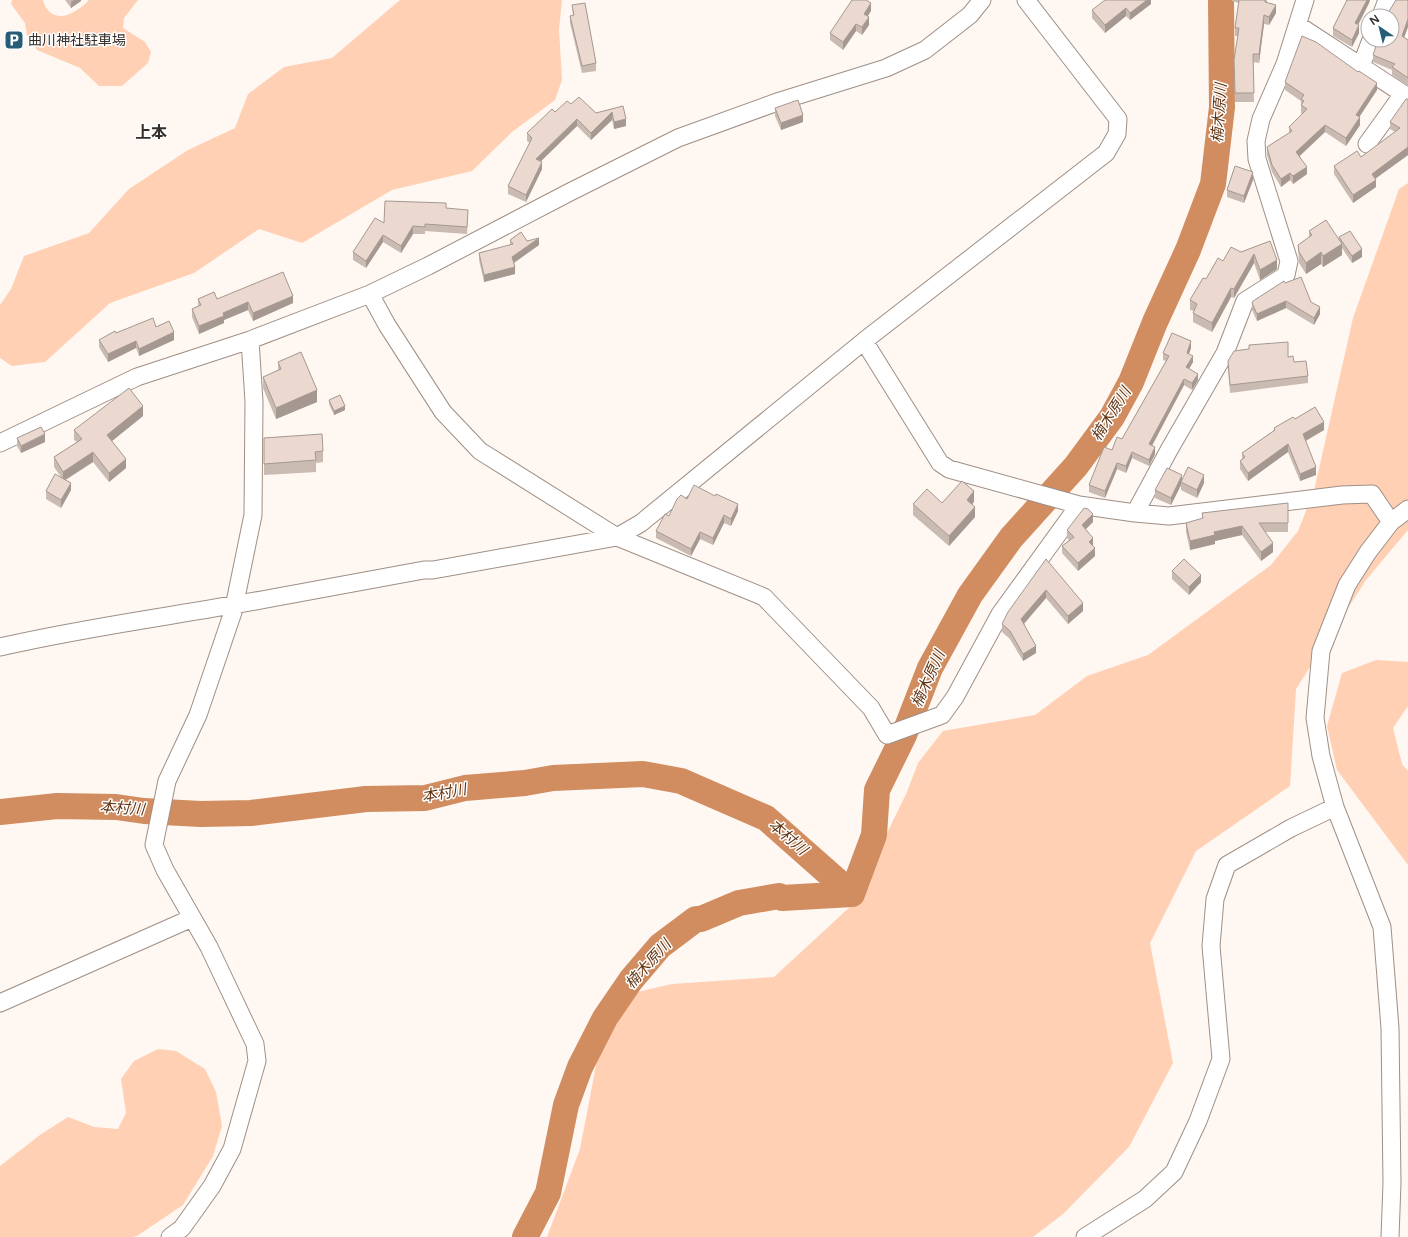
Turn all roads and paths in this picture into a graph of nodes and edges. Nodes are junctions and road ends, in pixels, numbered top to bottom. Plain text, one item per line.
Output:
1 (982, 0) edge
2 (1026, 0) edge
3 (1305, 0) edge
4 (1298, 25) junction
5 (1368, 48) edge
6 (1361, 66) junction
7 (1405, 95) edge
8 (1367, 144) dead end
9 (370, 294) junction
10 (250, 340) junction
11 (864, 341) junction
12 (0, 443) edge
13 (1074, 503) junction
14 (1408, 509) edge
15 (1135, 513) junction
16 (1391, 522) junction
17 (617, 537) junction
18 (235, 603) junction
19 (0, 647) edge
20 (1335, 807) junction
21 (192, 918) junction
22 (0, 1003) edge
23 (170, 1237) edge
24 (1085, 1237) edge
25 (1390, 1237) edge

1 - 9 street
2 - 11 street
3 - 4 street
4 - 6 street
4 - 15 street
5 - 6 street
6 - 7 street
7 - 8 street
9 - 10 street
9 - 17 street
10 - 12 street
10 - 18 street
11 - 13 street
11 - 17 street
13 - 15 street
13 - 17 street
14 - 16 street
15 - 16 street
16 - 20 street
17 - 18 street
18 - 19 street
18 - 21 street
20 - 24 street
20 - 25 street
21 - 22 street
21 - 23 street

